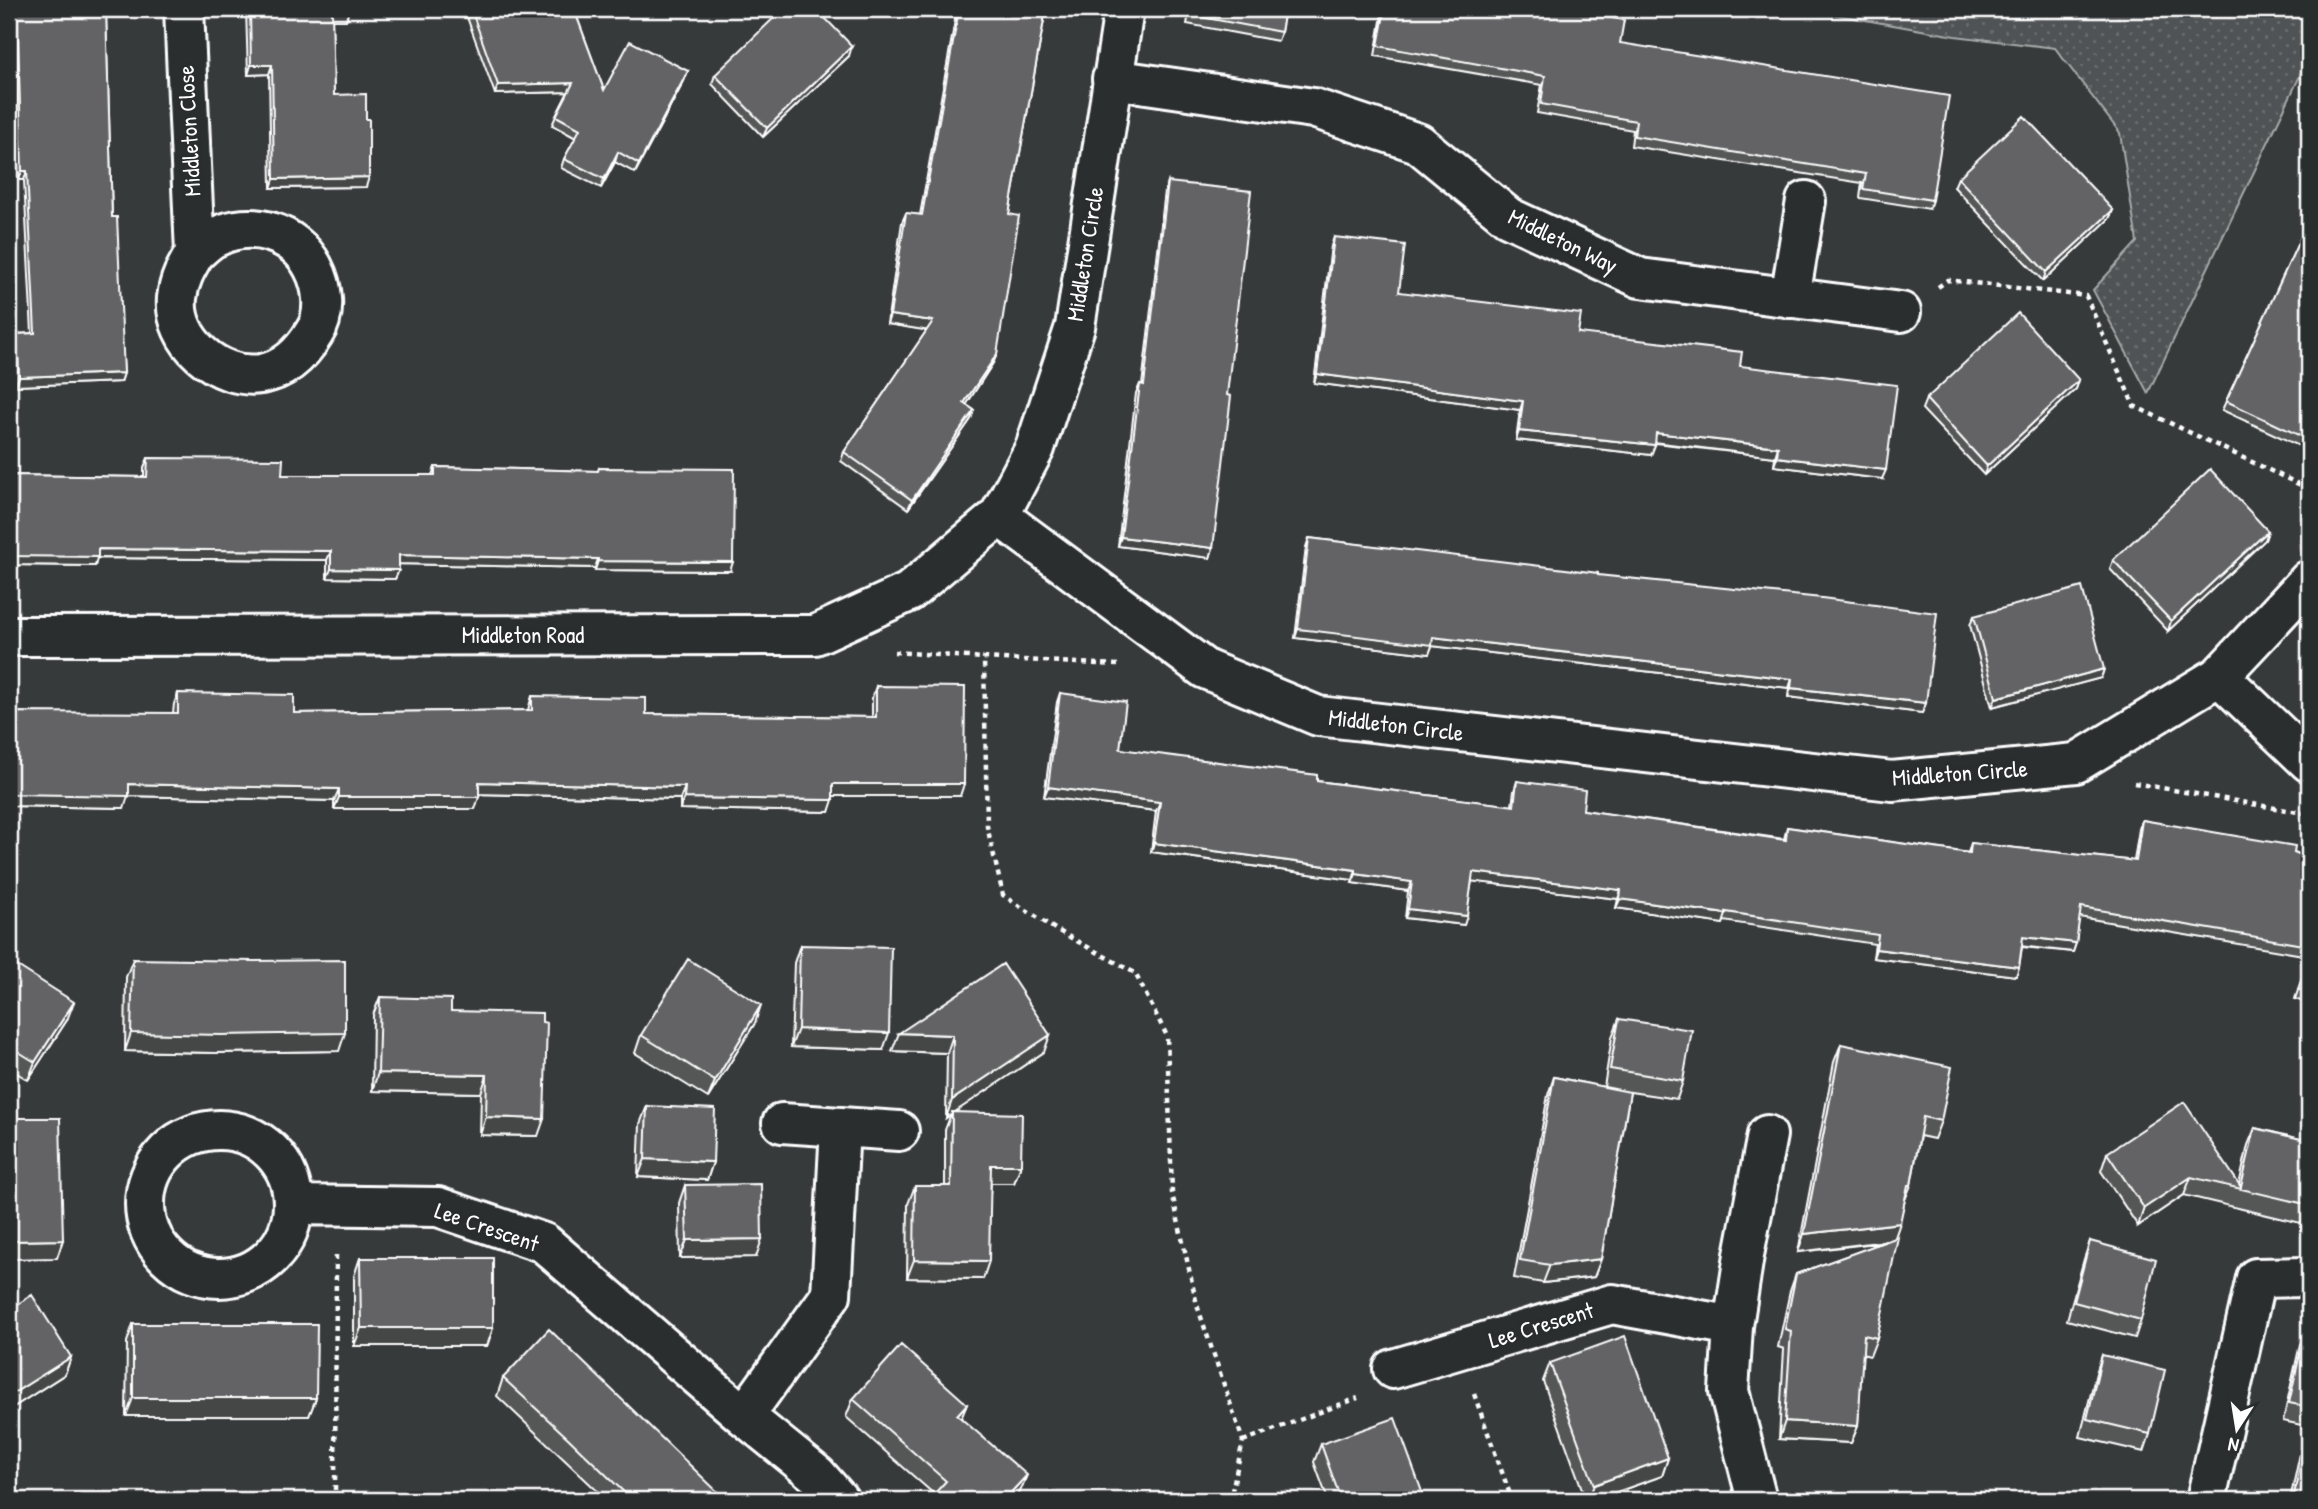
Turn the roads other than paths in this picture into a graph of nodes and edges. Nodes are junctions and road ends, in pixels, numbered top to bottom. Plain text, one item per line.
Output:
1 (184, 9) edge
2 (1124, 9) edge
3 (1112, 79) junction
4 (1806, 201) dead end
5 (195, 253) dead end
6 (1790, 298) junction
7 (1901, 312) road end
8 (999, 516) junction
9 (2309, 580) edge
10 (9, 636) edge
11 (2219, 676) junction
12 (2309, 762) edge
13 (782, 1123) dead end
14 (839, 1127) junction
15 (899, 1131) dead end
16 (1767, 1135) dead end
17 (294, 1205) dead end
18 (2309, 1277) edge
19 (1732, 1326) junction
20 (1393, 1369) road end
21 (744, 1416) junction
22 (838, 1500) edge
23 (1757, 1500) edge
24 (2206, 1500) edge

1 - 5 street, Middleton Close
2 - 3 street, Middleton Circle
3 - 6 street, Middleton Way
3 - 8 street, Middleton Circle
4 - 6 street
6 - 7 street, Middleton Way
8 - 10 street, Middleton Road
8 - 11 street, Middleton Circle
9 - 11 street, Middleton Circle
11 - 12 street
13 - 14 street
14 - 15 street
14 - 21 street
16 - 19 street
17 - 21 street, Lee Crescent
18 - 24 street
19 - 20 street, Lee Crescent
19 - 23 street
21 - 22 street, Lee Crescent

